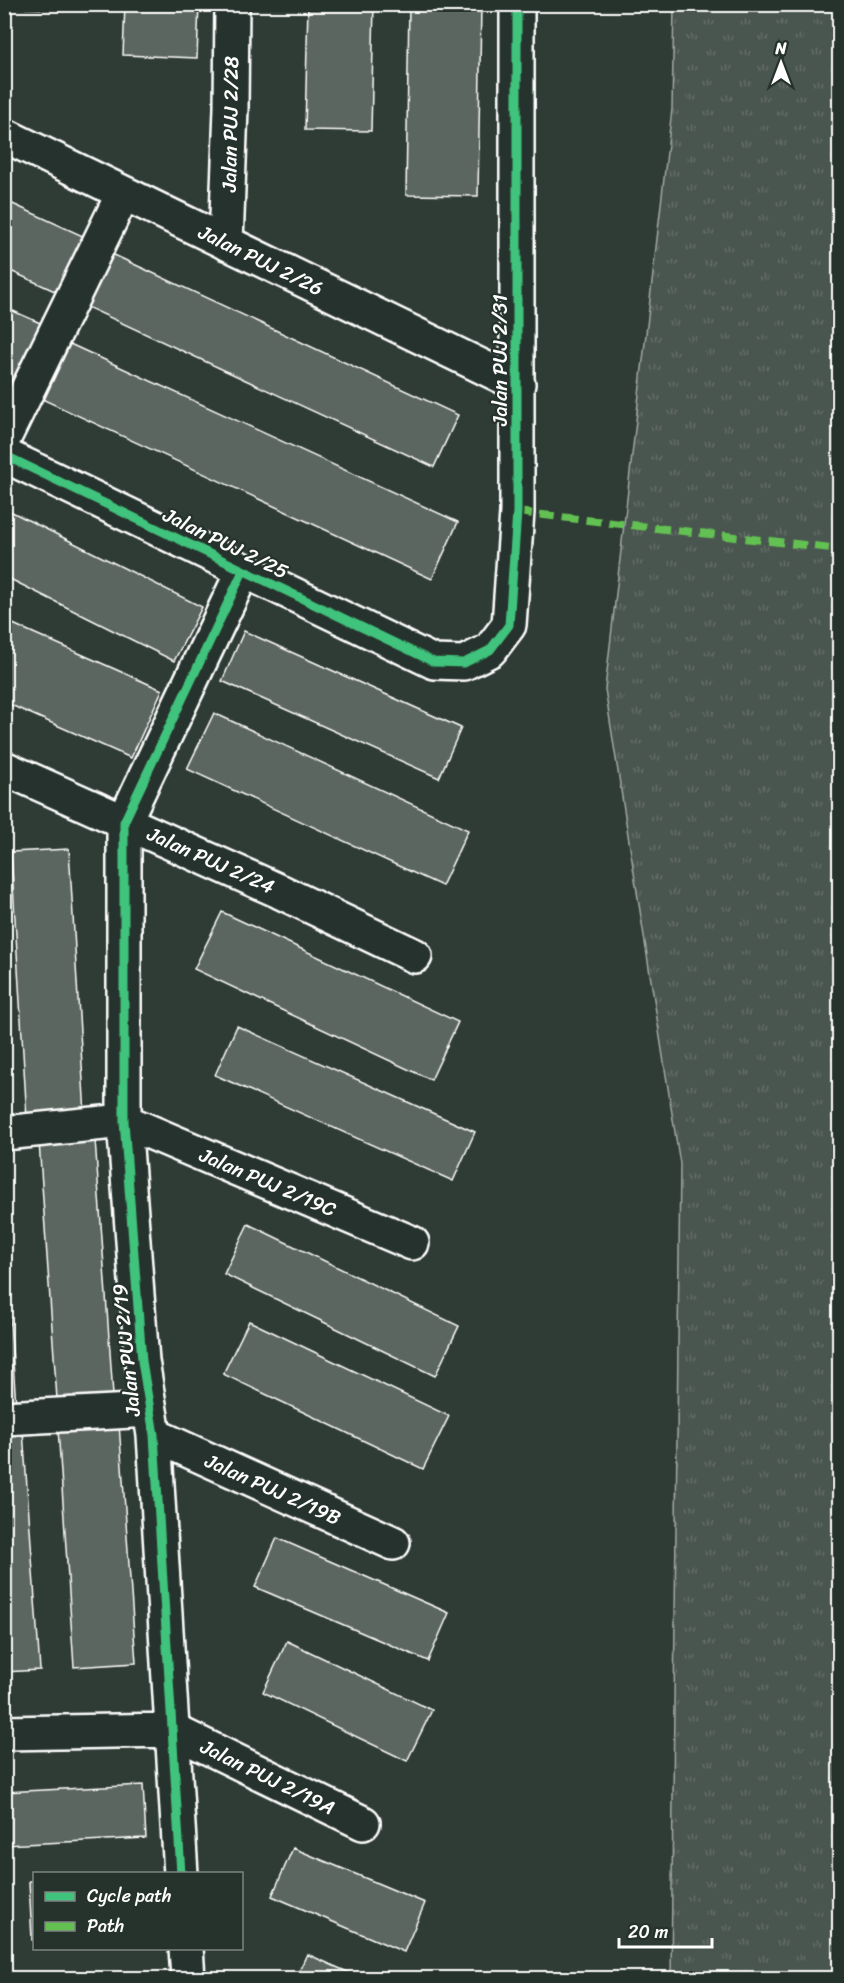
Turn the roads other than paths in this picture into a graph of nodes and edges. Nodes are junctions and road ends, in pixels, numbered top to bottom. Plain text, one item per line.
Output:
1 (232, 4) edge
2 (517, 4) edge
3 (4, 135) edge
4 (123, 194) junction
5 (226, 243) junction
6 (518, 384) junction
7 (4, 438) edge
8 (4, 455) edge
9 (243, 572) junction
10 (434, 662) joint
11 (4, 768) edge
12 (124, 822) junction
13 (416, 956) dead end
14 (124, 1120) junction
15 (4, 1133) edge
16 (412, 1243) dead end
17 (4, 1418) edge
18 (152, 1422) junction
19 (393, 1543) dead end
20 (172, 1730) junction
21 (4, 1733) edge
22 (363, 1823) dead end
23 (182, 1872) edge
24 (186, 1950) edge
25 (189, 1978) edge

1 - 5 street, Jalan PUJ 2/28
2 - 6 street, Jalan PUJ 2/31
3 - 4 street, Jalan PUJ 2/26
4 - 5 street, Jalan PUJ 2/26
4 - 7 street
5 - 6 street, Jalan PUJ 2/26
6 - 10 street, Jalan PUJ 2/31
8 - 9 street, Jalan PUJ 2/25
9 - 10 street, Jalan PUJ 2/25
9 - 12 street
11 - 12 street, Jalan PUJ 2/24
12 - 13 street, Jalan PUJ 2/24
12 - 14 street, Jalan PUJ 2/19
14 - 15 street
14 - 16 street, Jalan PUJ 2/19C
14 - 18 street, Jalan PUJ 2/19
17 - 18 street
18 - 19 street, Jalan PUJ 2/19B
18 - 20 street, Jalan PUJ 2/19
20 - 21 street
20 - 22 street, Jalan PUJ 2/19A
20 - 23 street, Jalan PUJ 2/19
24 - 25 street

